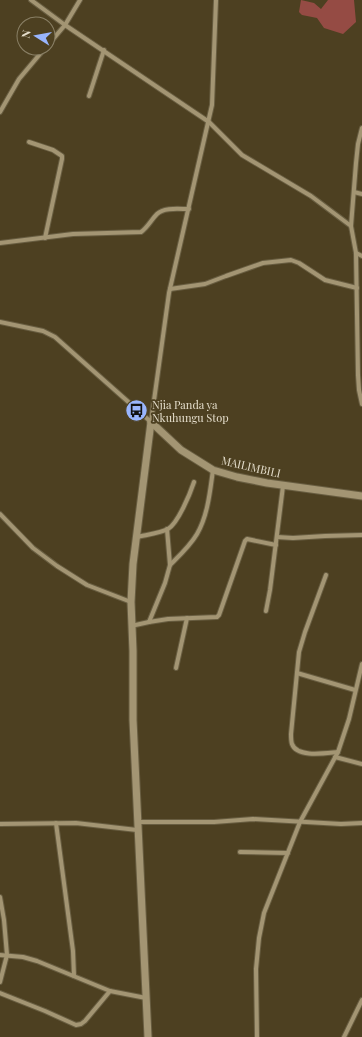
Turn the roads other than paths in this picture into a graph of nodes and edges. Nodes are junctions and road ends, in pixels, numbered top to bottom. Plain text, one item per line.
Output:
1 (31, 0) edge
2 (80, 0) edge
3 (216, 0) edge
4 (65, 25) junction
5 (56, 36) edge
6 (104, 50) junction
7 (39, 56) edge
8 (89, 96) dead end
9 (0, 112) edge
10 (209, 122) junction
11 (362, 128) edge
12 (29, 142) dead end
13 (360, 144) edge
14 (354, 192) junction
15 (362, 194) edge
16 (189, 209) junction
17 (351, 226) junction
18 (46, 238) junction
19 (0, 243) edge
20 (356, 253) junction
21 (362, 256) edge
22 (356, 288) junction
23 (170, 289) junction
24 (0, 322) edge
25 (362, 404) edge
26 (151, 422) junction
27 (213, 470) junction
28 (194, 482) dead end
29 (283, 486) junction
30 (362, 496) edge
31 (0, 514) edge
32 (167, 529) junction
33 (362, 535) edge
34 (137, 537) junction
35 (277, 537) junction
36 (276, 544) junction
37 (170, 565) junction
38 (326, 575) dead end
39 (131, 602) junction
40 (266, 611) dead end
41 (186, 618) junction
42 (149, 622) junction
43 (132, 626) junction
44 (362, 664) edge
45 (176, 668) dead end
46 (297, 673) junction
47 (355, 690) junction
48 (338, 752) junction
49 (335, 757) junction
50 (362, 764) edge
51 (137, 822) junction
52 (300, 822) junction
53 (56, 823) junction
54 (362, 823) edge
55 (0, 824) edge
56 (137, 830) junction
57 (240, 852) dead end
58 (288, 853) junction
59 (0, 897) edge
60 (0, 955) edge
61 (8, 955) junction
62 (74, 976) junction
63 (0, 982) edge
64 (110, 991) junction
65 (0, 993) edge
66 (146, 998) junction
67 (362, 1000) edge
68 (148, 1037) edge
69 (257, 1037) edge
70 (344, 1037) edge

1 - 4 street
2 - 4 street
3 - 10 street
4 - 5 street
4 - 6 street
6 - 8 street
6 - 10 street
7 - 9 street
10 - 16 street
10 - 17 street
11 - 13 street
12 - 18 street
13 - 14 street
14 - 15 street
14 - 17 street
16 - 18 street
16 - 23 street
17 - 20 street
18 - 19 street
20 - 21 street
20 - 22 street
22 - 23 street
22 - 25 street
23 - 26 street
24 - 26 street
26 - 27 street, MAILIMBILI
26 - 34 street
27 - 29 street, MAILIMBILI
27 - 37 street
28 - 32 street
29 - 30 street, MAILIMBILI
29 - 35 street
31 - 39 street
32 - 34 street
32 - 37 street
33 - 35 street
34 - 39 street
35 - 36 street
36 - 40 street
36 - 41 street
37 - 42 street
38 - 46 street
39 - 43 street
41 - 42 street
41 - 45 street
42 - 43 street
43 - 51 street
44 - 47 street
46 - 47 street
46 - 48 street
47 - 48 street
48 - 49 street
49 - 50 street
49 - 52 street
51 - 52 street
51 - 56 street
52 - 54 street
52 - 58 street
53 - 55 street
53 - 56 street
53 - 62 street
56 - 66 street
57 - 58 street
58 - 69 street
59 - 61 street
60 - 61 street
61 - 62 street
61 - 63 street
62 - 64 street
64 - 65 street
64 - 66 street
66 - 68 street
67 - 70 street

